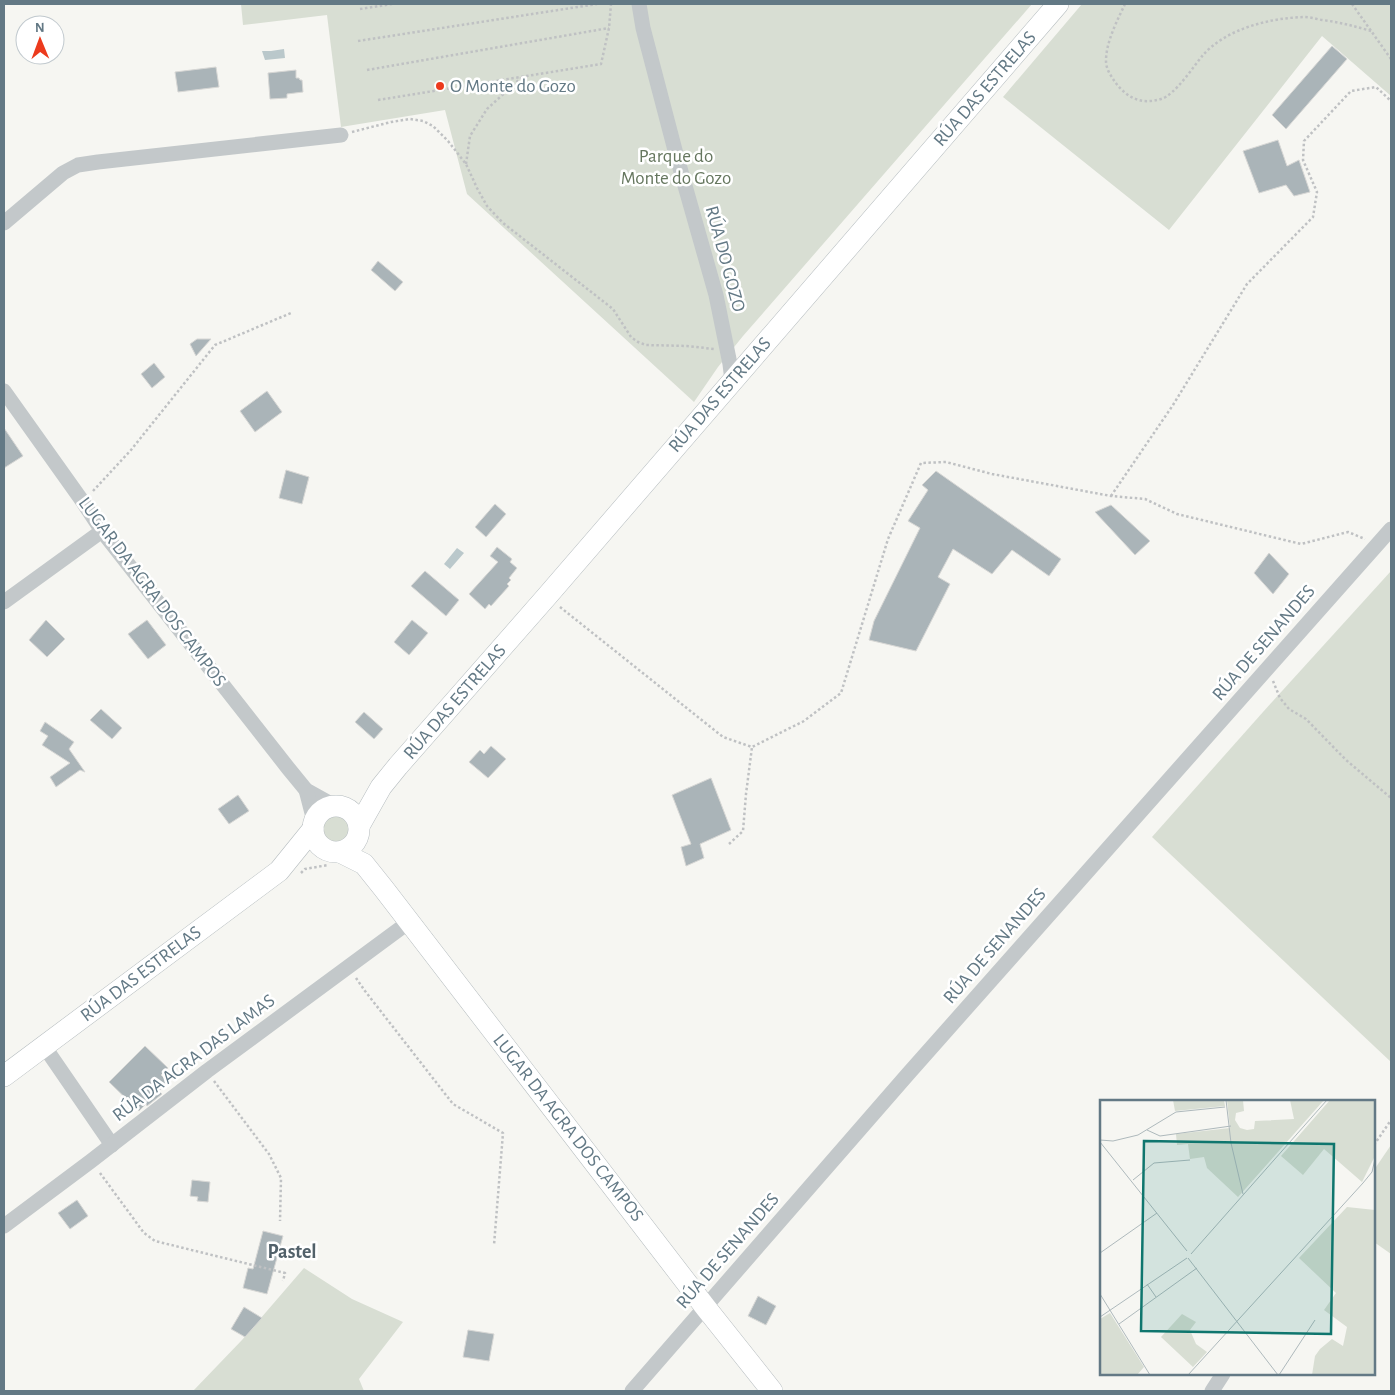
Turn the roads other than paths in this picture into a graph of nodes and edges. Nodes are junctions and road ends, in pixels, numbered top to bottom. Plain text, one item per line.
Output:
1 (638, 4) edge
2 (1058, 4) edge
3 (340, 135) road end
4 (4, 223) edge
5 (732, 381) junction
6 (4, 391) edge
7 (1391, 529) edge
8 (102, 531) junction
9 (4, 602) edge
10 (381, 787) junction
11 (306, 790) junction
12 (339, 806) junction
13 (313, 825) junction
14 (359, 832) junction
15 (334, 855) junction
16 (364, 864) junction
17 (289, 873) junction
18 (409, 922) junction
19 (44, 1046) junction
20 (4, 1076) edge
21 (112, 1145) junction
22 (4, 1226) edge
23 (706, 1308) junction
24 (1222, 1375) edge
25 (632, 1391) edge
26 (772, 1391) edge
27 (1212, 1391) edge

1 - 5 street, RÚA DO GOZO
2 - 5 street, RÚA DAS ESTRELAS
3 - 4 street
5 - 10 street, RÚA DAS ESTRELAS
6 - 8 street, LUGAR DA AGRA DOS CAMPOS
7 - 23 street, RÚA DE SENANDES
8 - 9 street
8 - 11 street, LUGAR DA AGRA DOS CAMPOS
10 - 12 street, RÚA DAS ESTRELAS
10 - 14 street, RÚA DAS ESTRELAS
11 - 12 street, LUGAR DA AGRA DOS CAMPOS
11 - 13 street, LUGAR DA AGRA DOS CAMPOS
12 - 13 street
12 - 14 street
13 - 15 street
13 - 17 street, RÚA DAS ESTRELAS
14 - 15 street
14 - 16 street, LUGAR DA AGRA DOS CAMPOS
15 - 16 street, LUGAR DA AGRA DOS CAMPOS
15 - 17 street, RÚA DAS ESTRELAS
16 - 18 street, LUGAR DA AGRA DOS CAMPOS
17 - 19 street, RÚA DAS ESTRELAS
18 - 21 street, RÚA DA AGRA DAS LAMAS
18 - 23 street, LUGAR DA AGRA DOS CAMPOS
19 - 20 street, RÚA DAS ESTRELAS
19 - 21 street
21 - 22 street, RÚA DA AGRA DAS LAMAS
23 - 25 street, RÚA DE SENANDES
23 - 26 street, LUGAR DA AGRA DOS CAMPOS
24 - 27 street

